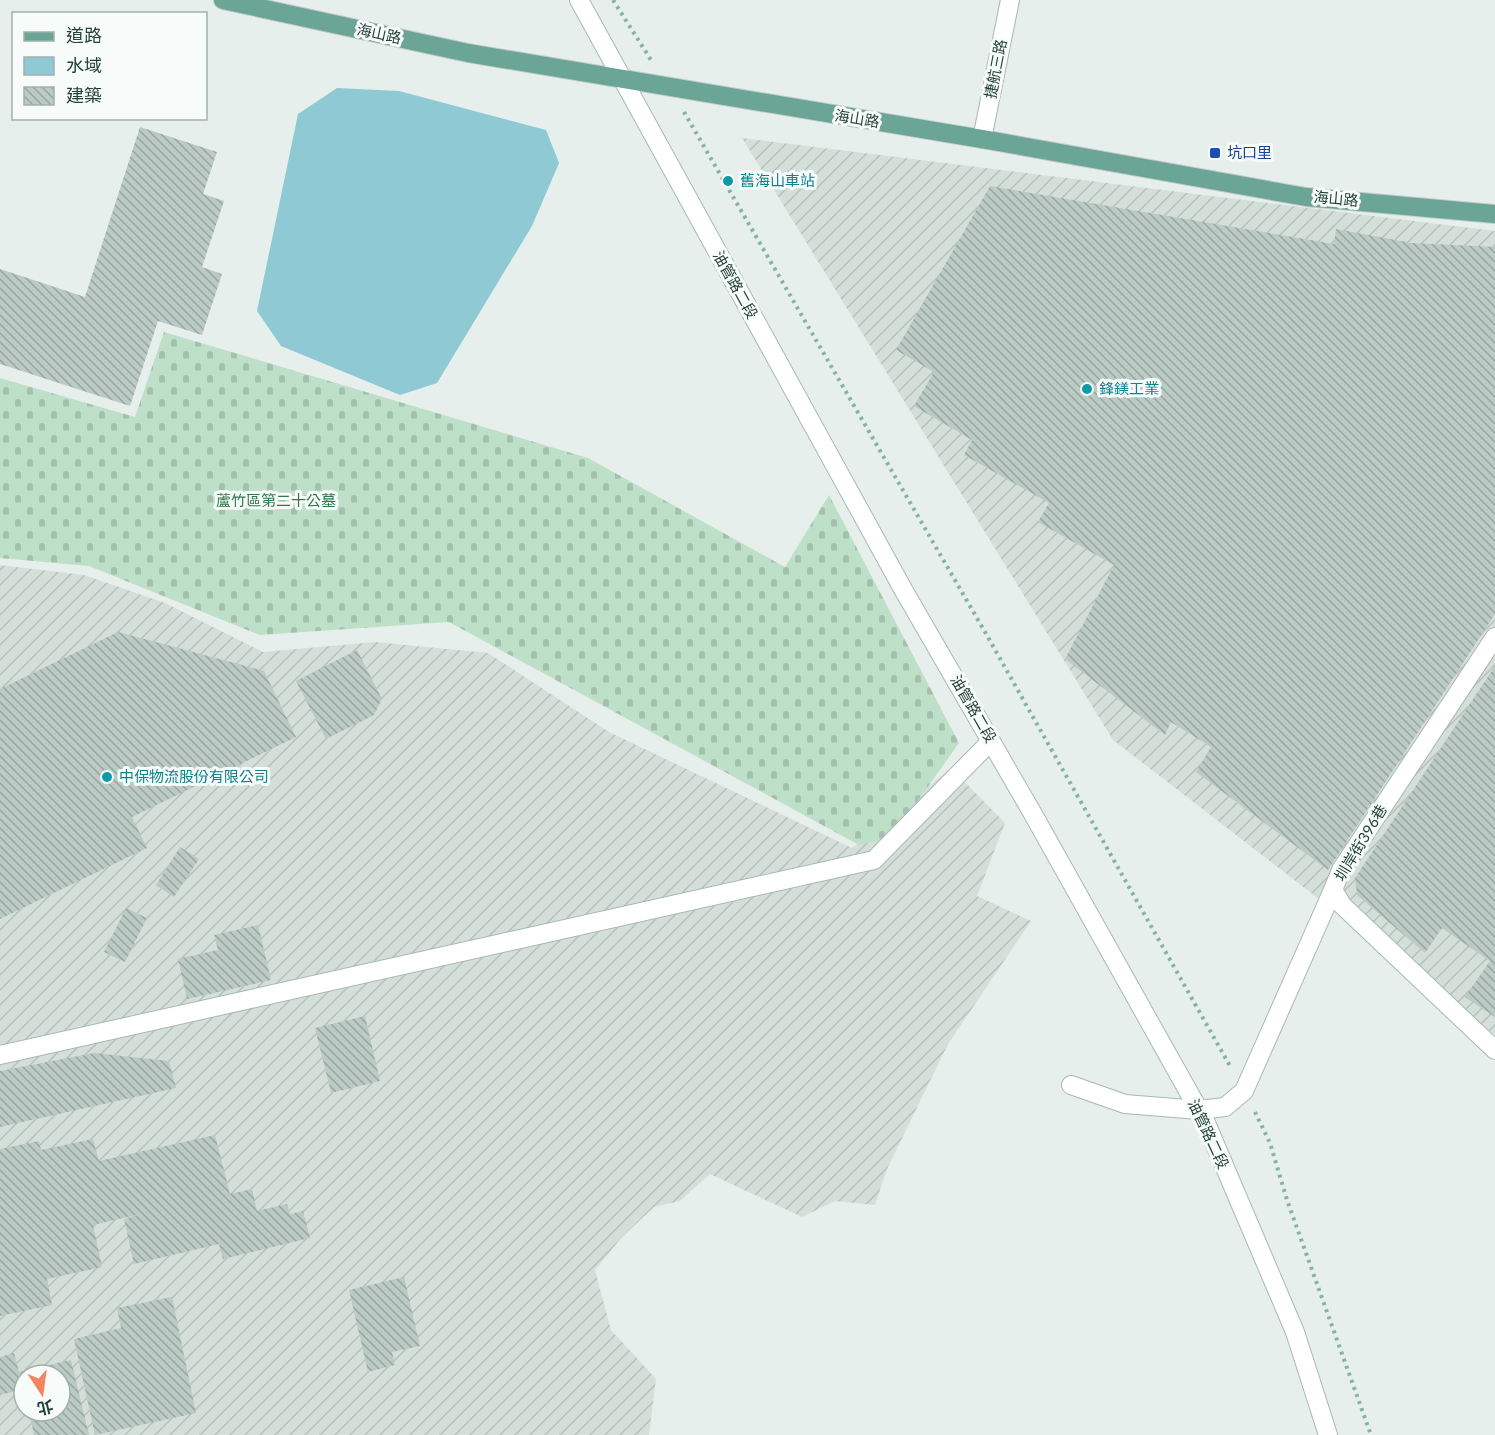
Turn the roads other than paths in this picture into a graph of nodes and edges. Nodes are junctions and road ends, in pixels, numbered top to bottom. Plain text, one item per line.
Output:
1 (223, 0) edge
2 (579, 0) edge
3 (1010, 0) edge
4 (623, 80) junction
5 (982, 139) junction
6 (1495, 214) edge
7 (1495, 637) edge
8 (991, 741) junction
9 (1333, 890) junction
10 (1495, 1050) edge
11 (0, 1055) edge
12 (1071, 1085) dead end
13 (1198, 1110) junction
14 (1328, 1435) edge

1 - 4 main road, 海山路
2 - 4 street, 油管路二段
3 - 5 street, 捷航三路
4 - 5 main road, 海山路
4 - 8 street, 油管路二段
5 - 6 main road, 海山路
7 - 9 street, 圳岸街396巷
8 - 11 street
8 - 13 street, 油管路二段
9 - 10 street, 圳岸街396巷
9 - 13 street
12 - 13 street
13 - 14 street, 油管路二段

